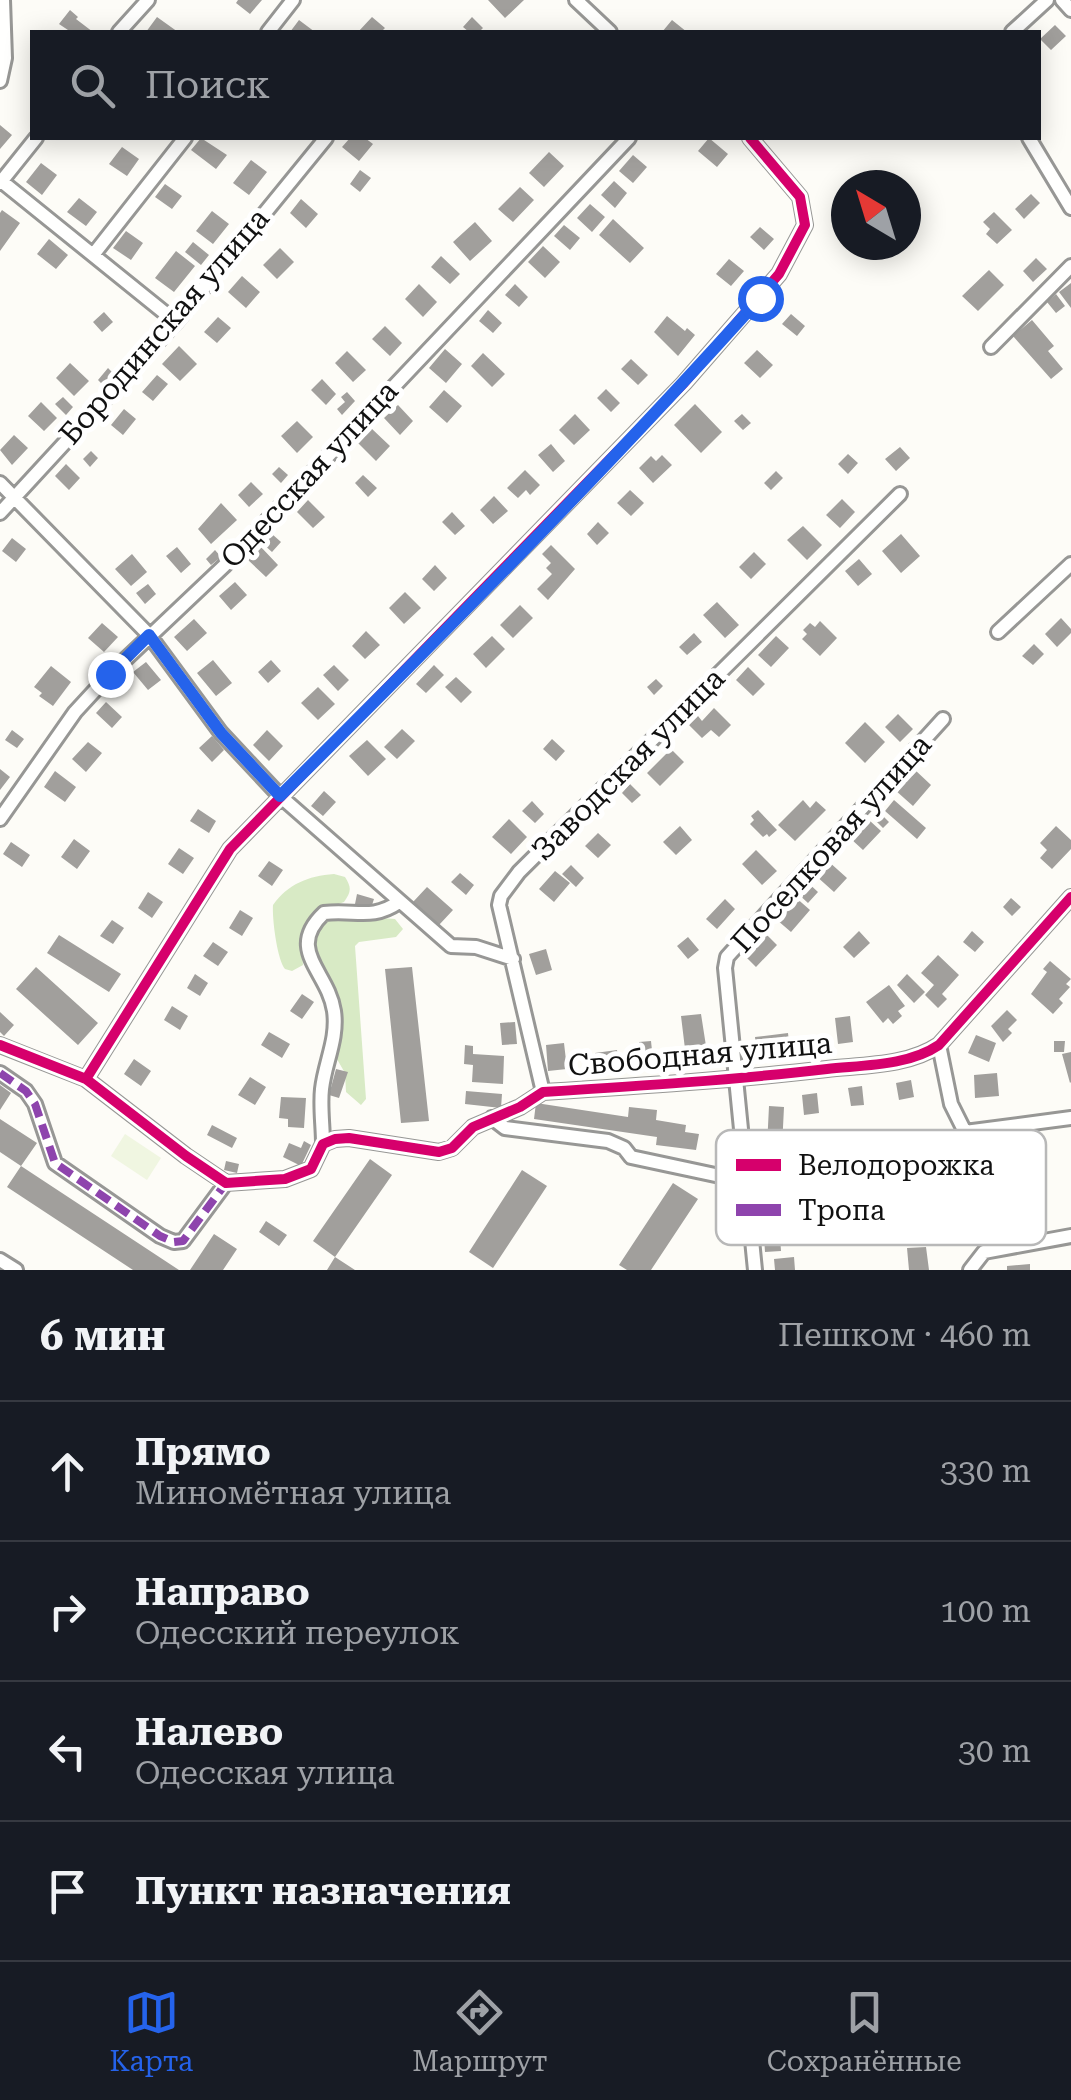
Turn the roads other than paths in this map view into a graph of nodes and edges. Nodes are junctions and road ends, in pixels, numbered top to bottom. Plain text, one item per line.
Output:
1 (4, 0) edge
2 (148, 0) edge
3 (293, 0) edge
4 (576, 0) edge
5 (1046, 0) edge
6 (1062, 0) edge
7 (1071, 10) edge
8 (121, 30) edge
9 (270, 30) edge
10 (608, 30) edge
11 (1014, 30) edge
12 (0, 81) edge
13 (34, 140) edge
14 (184, 140) edge
15 (324, 140) edge
16 (627, 140) edge
17 (752, 140) edge
18 (1030, 140) edge
19 (1, 181) edge
20 (1071, 208) edge
21 (93, 255) junction
22 (1071, 266) edge
23 (176, 322) junction
24 (991, 347) dead end
25 (0, 483) edge
26 (900, 494) dead end
27 (14, 495) junction
28 (0, 513) edge
29 (1071, 564) edge
30 (998, 632) dead end
31 (149, 635) junction
32 (943, 718) dead end
33 (280, 796) junction
34 (0, 819) edge
35 (1071, 897) edge
36 (399, 902) junction
37 (513, 958) junction
38 (0, 1044) edge
39 (939, 1045) junction
40 (0, 1073) edge
41 (86, 1079) junction
42 (737, 1080) junction
43 (542, 1092) junction
44 (492, 1118) junction
45 (1071, 1118) edge
46 (742, 1130) edge
47 (964, 1130) edge
48 (980, 1130) edge
49 (323, 1144) junction
50 (716, 1175) edge
51 (226, 1182) junction
52 (1071, 1236) edge
53 (1046, 1241) edge
54 (753, 1245) edge
55 (1022, 1245) edge
56 (0, 1260) edge
57 (16, 1270) edge
58 (755, 1270) edge
59 (970, 1270) edge

1 - 12 street
2 - 8 street
3 - 9 street
4 - 10 street
5 - 11 street
6 - 7 street
13 - 19 street
14 - 21 street
15 - 23 street, Бородинская улица
16 - 31 street, Одесская улица
17 - 33 street
18 - 20 street
19 - 21 street
21 - 23 street
22 - 24 street
23 - 27 street, Бородинская улица
25 - 27 street
26 - 37 street, Заводская улица
27 - 28 street, Бородинская улица
27 - 31 street
29 - 30 street
31 - 33 street
31 - 34 street, Одесская улица
32 - 42 street, Поселковая улица
33 - 36 street
33 - 41 street
35 - 39 street
36 - 37 street
36 - 49 street
37 - 43 street, Заводская улица
38 - 41 street
39 - 42 street, Свободная улица
39 - 47 street
40 - 51 street
41 - 51 street
42 - 43 street, Свободная улица
42 - 46 street, Поселковая улица
43 - 44 street, Свободная улица
44 - 49 street, Свободная улица
44 - 50 street
45 - 48 street
49 - 51 street
52 - 53 street
54 - 58 street, Поселковая улица
55 - 59 street
56 - 57 street

